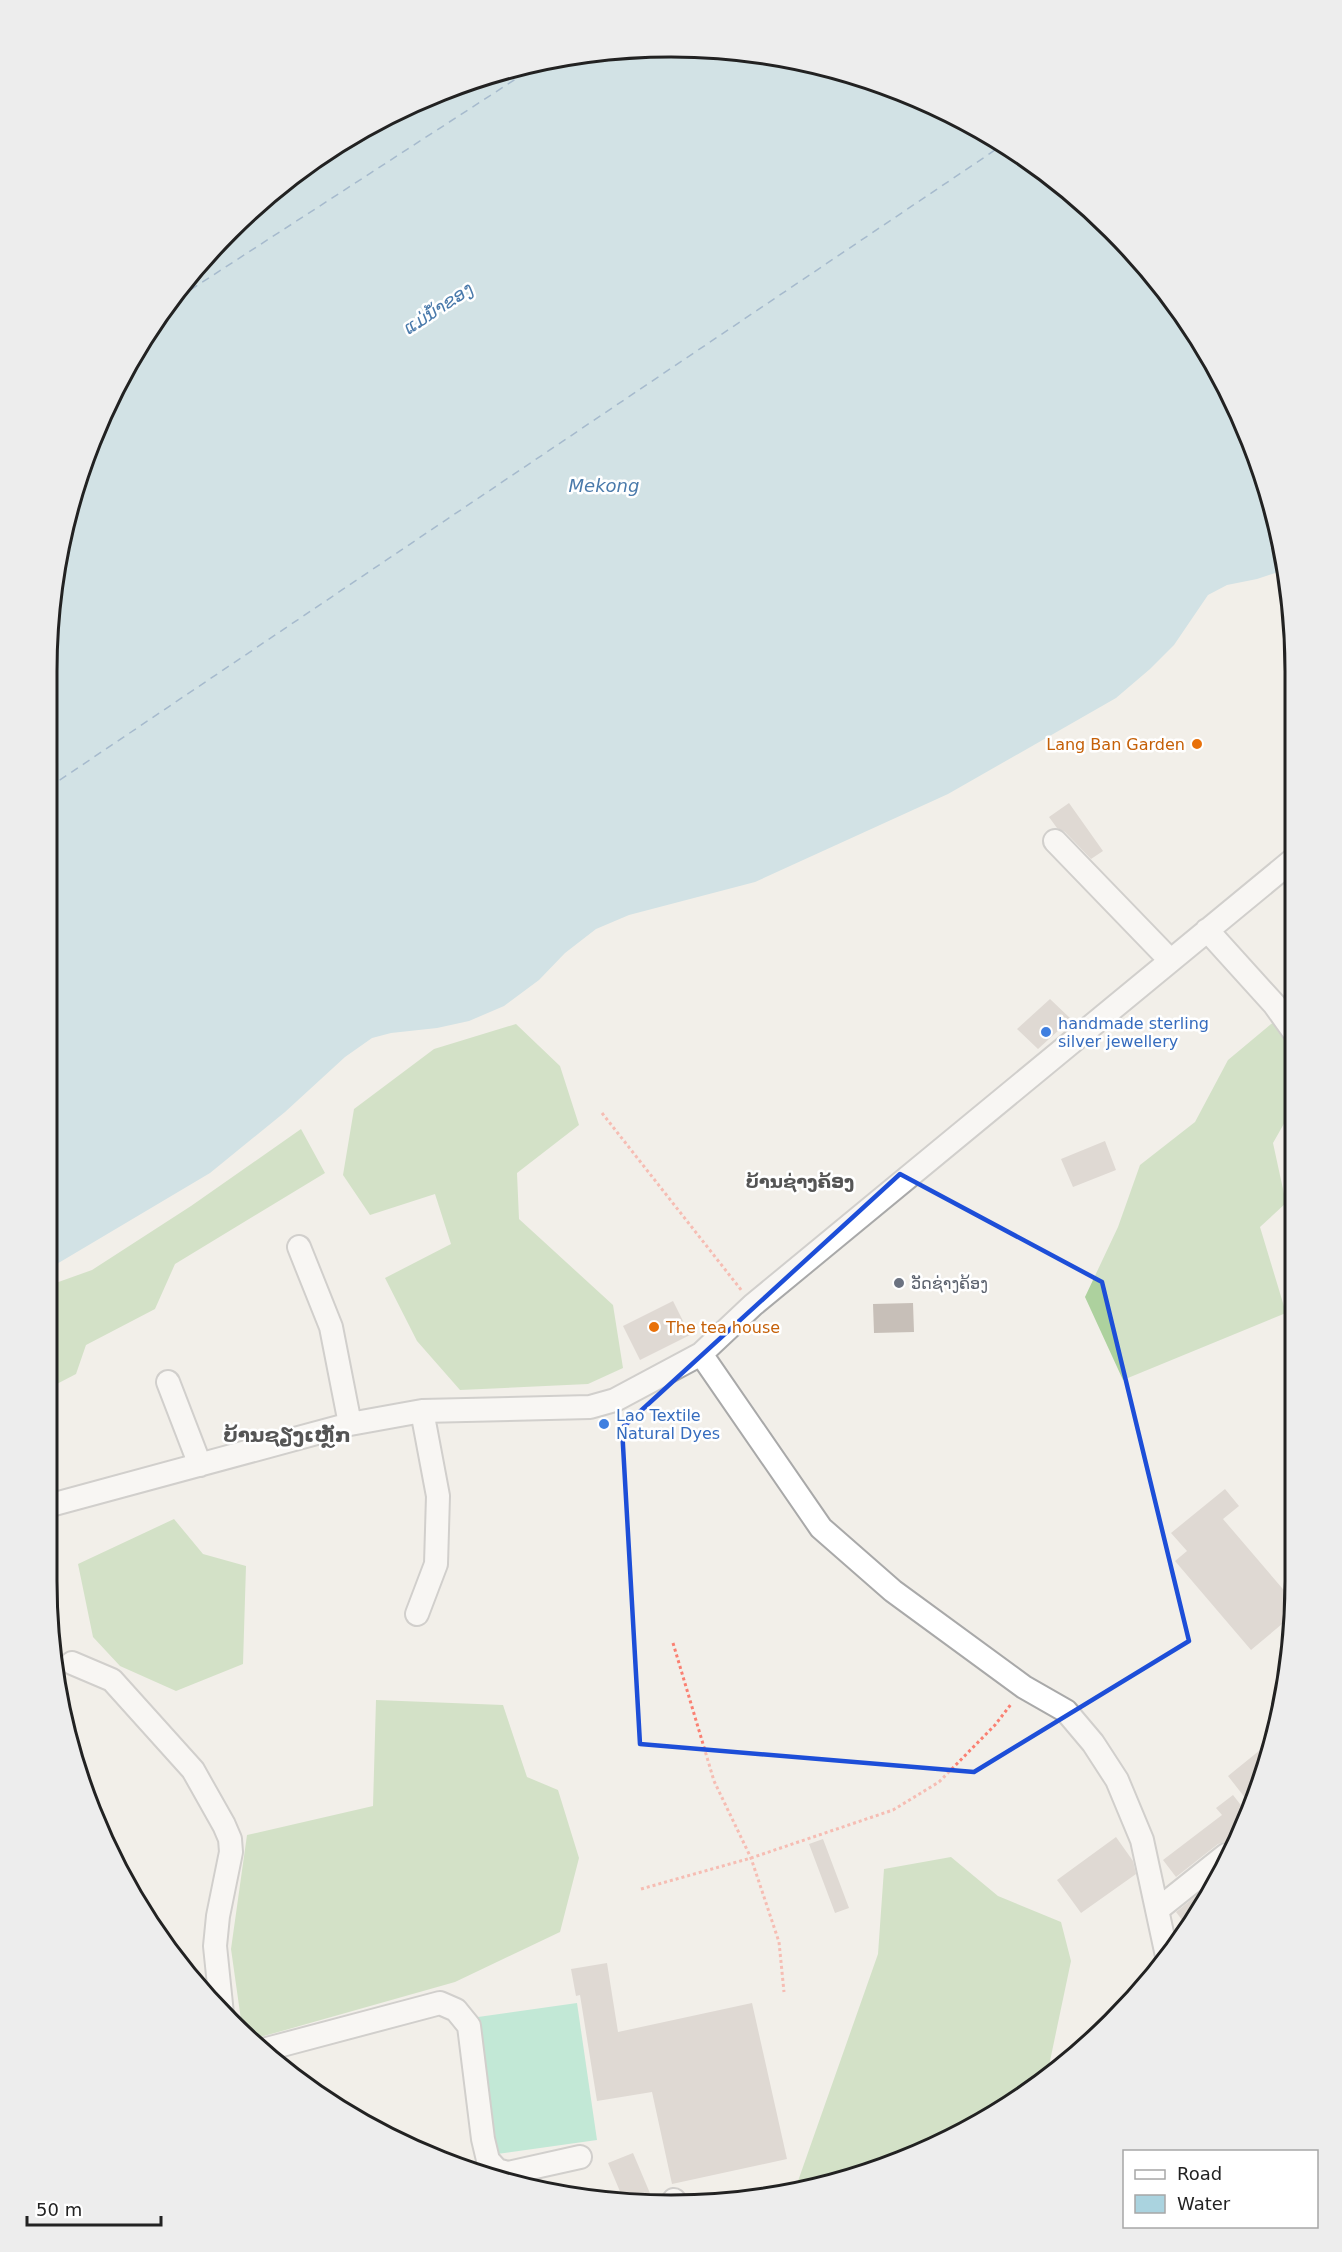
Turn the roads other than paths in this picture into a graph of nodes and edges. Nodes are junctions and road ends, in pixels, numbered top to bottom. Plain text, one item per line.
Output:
1 (1055, 841) dead end
2 (1285, 866) edge
3 (1207, 930) junction
4 (1170, 960) junction
5 (1285, 1019) edge
6 (299, 1247) dead end
7 (700, 1354) junction
8 (168, 1383) dead end
9 (422, 1411) junction
10 (350, 1424) junction
11 (200, 1465) junction
12 (57, 1503) edge
13 (417, 1614) dead end
14 (72, 1663) dead end
15 (1217, 1862) edge
16 (1157, 1910) junction
17 (1165, 1946) edge
18 (220, 1998) edge
19 (272, 2048) edge
20 (580, 2157) dead end
21 (496, 2169) edge
22 (508, 2173) edge

1 - 4 street
2 - 3 street
3 - 4 street
3 - 5 street
4 - 7 street
6 - 10 street
7 - 9 street
7 - 16 street
8 - 11 street
9 - 10 street
9 - 13 street
10 - 11 street
11 - 12 street
14 - 18 street
15 - 16 street
16 - 17 street
19 - 21 street
20 - 22 street

